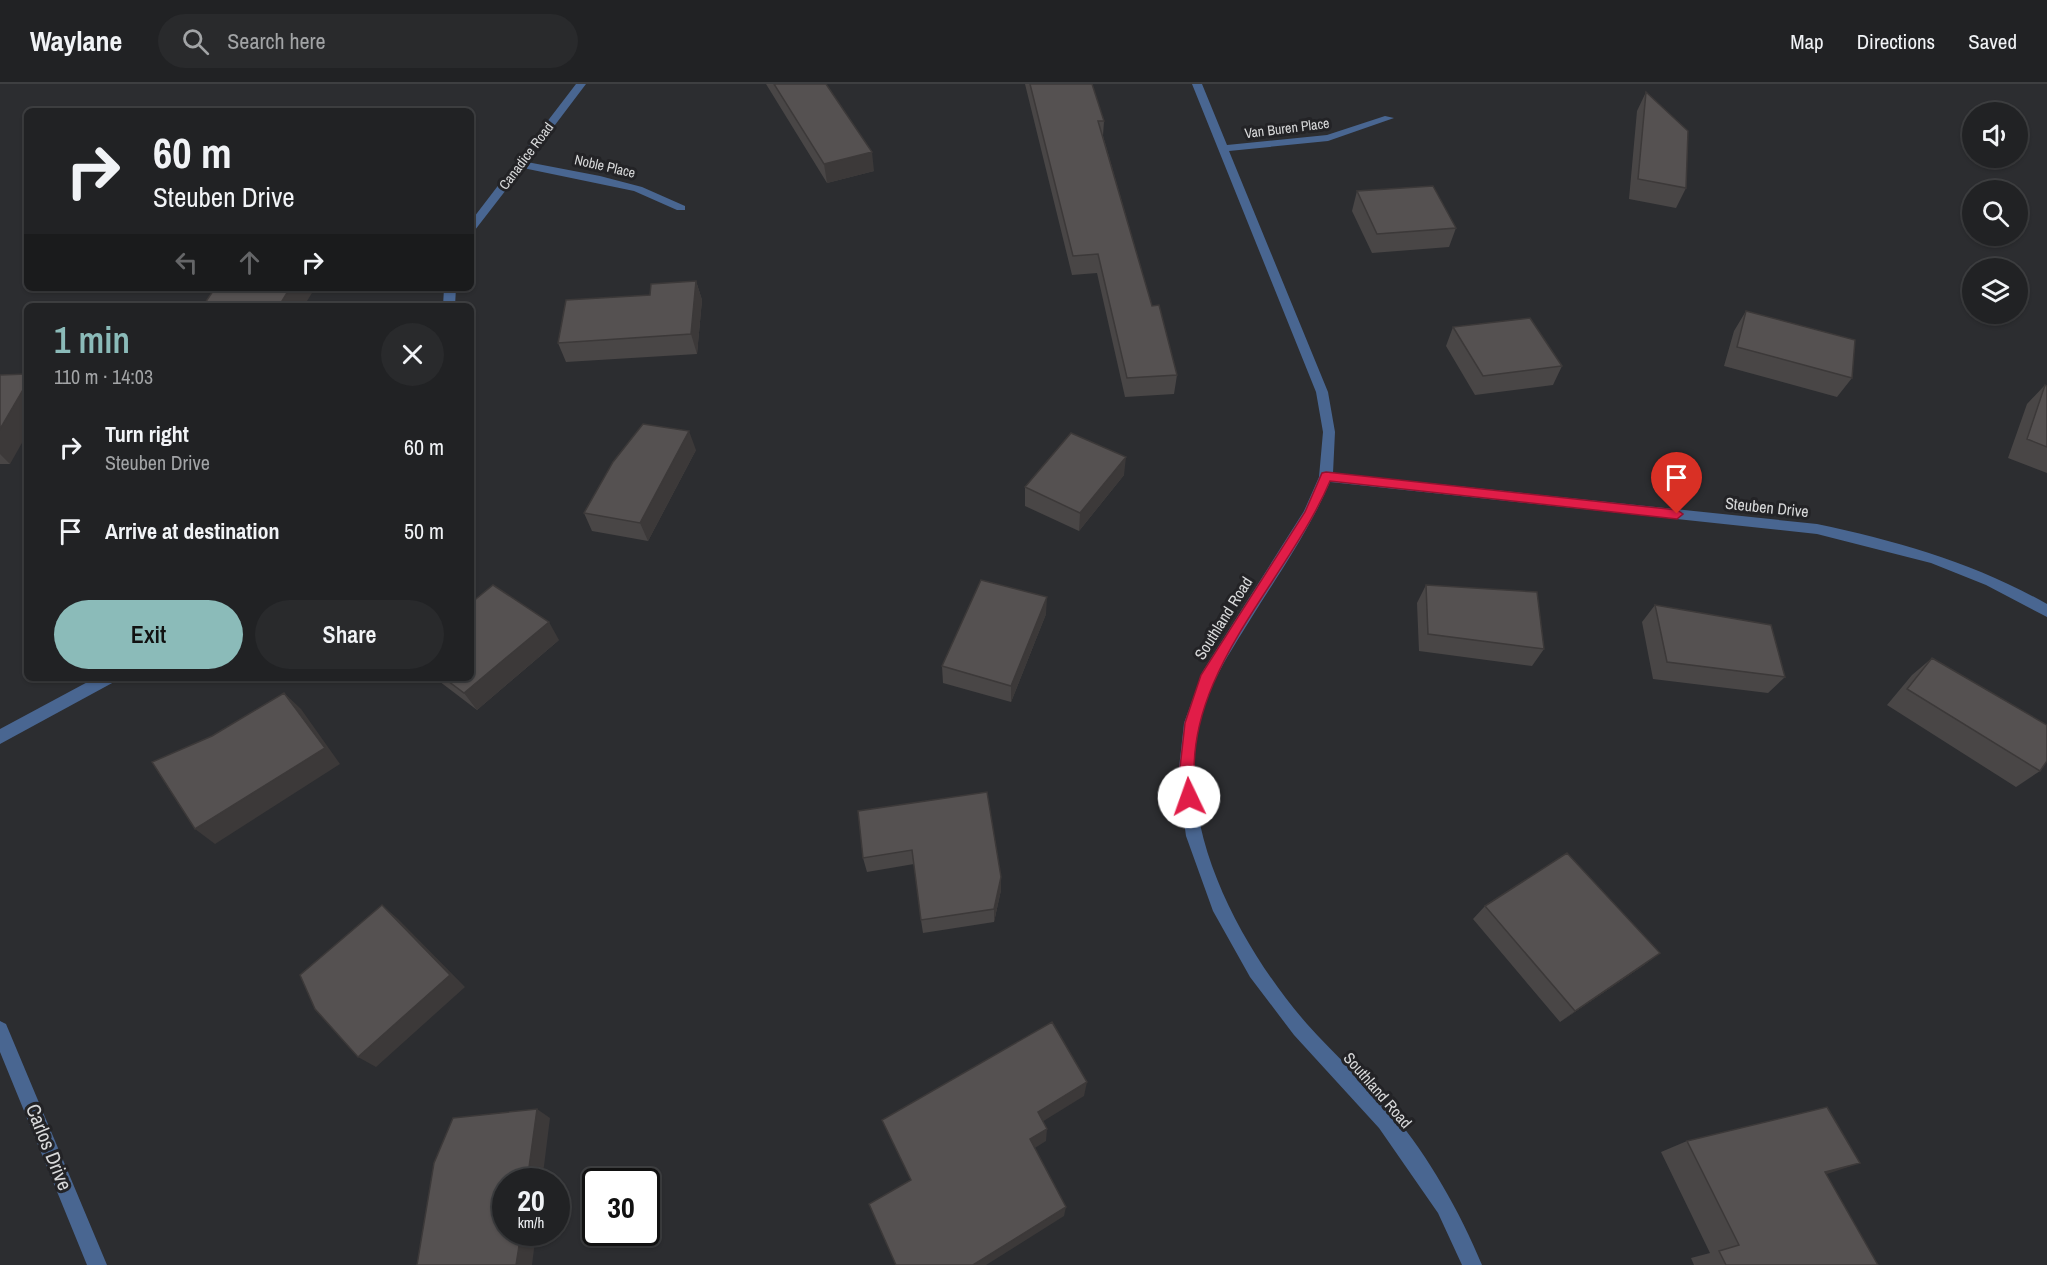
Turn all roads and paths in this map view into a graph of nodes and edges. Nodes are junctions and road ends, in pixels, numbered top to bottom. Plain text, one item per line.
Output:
1 (581, 84) edge
2 (1197, 84) edge
3 (1389, 118) dead end
4 (1222, 148) junction
5 (520, 164) junction
6 (681, 208) dead end
7 (474, 224) edge
8 (1326, 477) junction
9 (2047, 611) edge
10 (103, 681) edge
11 (0, 737) edge
12 (0, 1030) edge
13 (97, 1265) edge
14 (1472, 1265) edge

1 - 5 street, Canadice Road
2 - 4 street, Southland Road
3 - 4 street, Van Buren Place
4 - 8 street, Southland Road
5 - 6 street, Noble Place
5 - 7 street, Canadice Road
8 - 9 street, Steuben Drive
8 - 14 street, Southland Road
10 - 11 street
12 - 13 street, Carlos Drive

